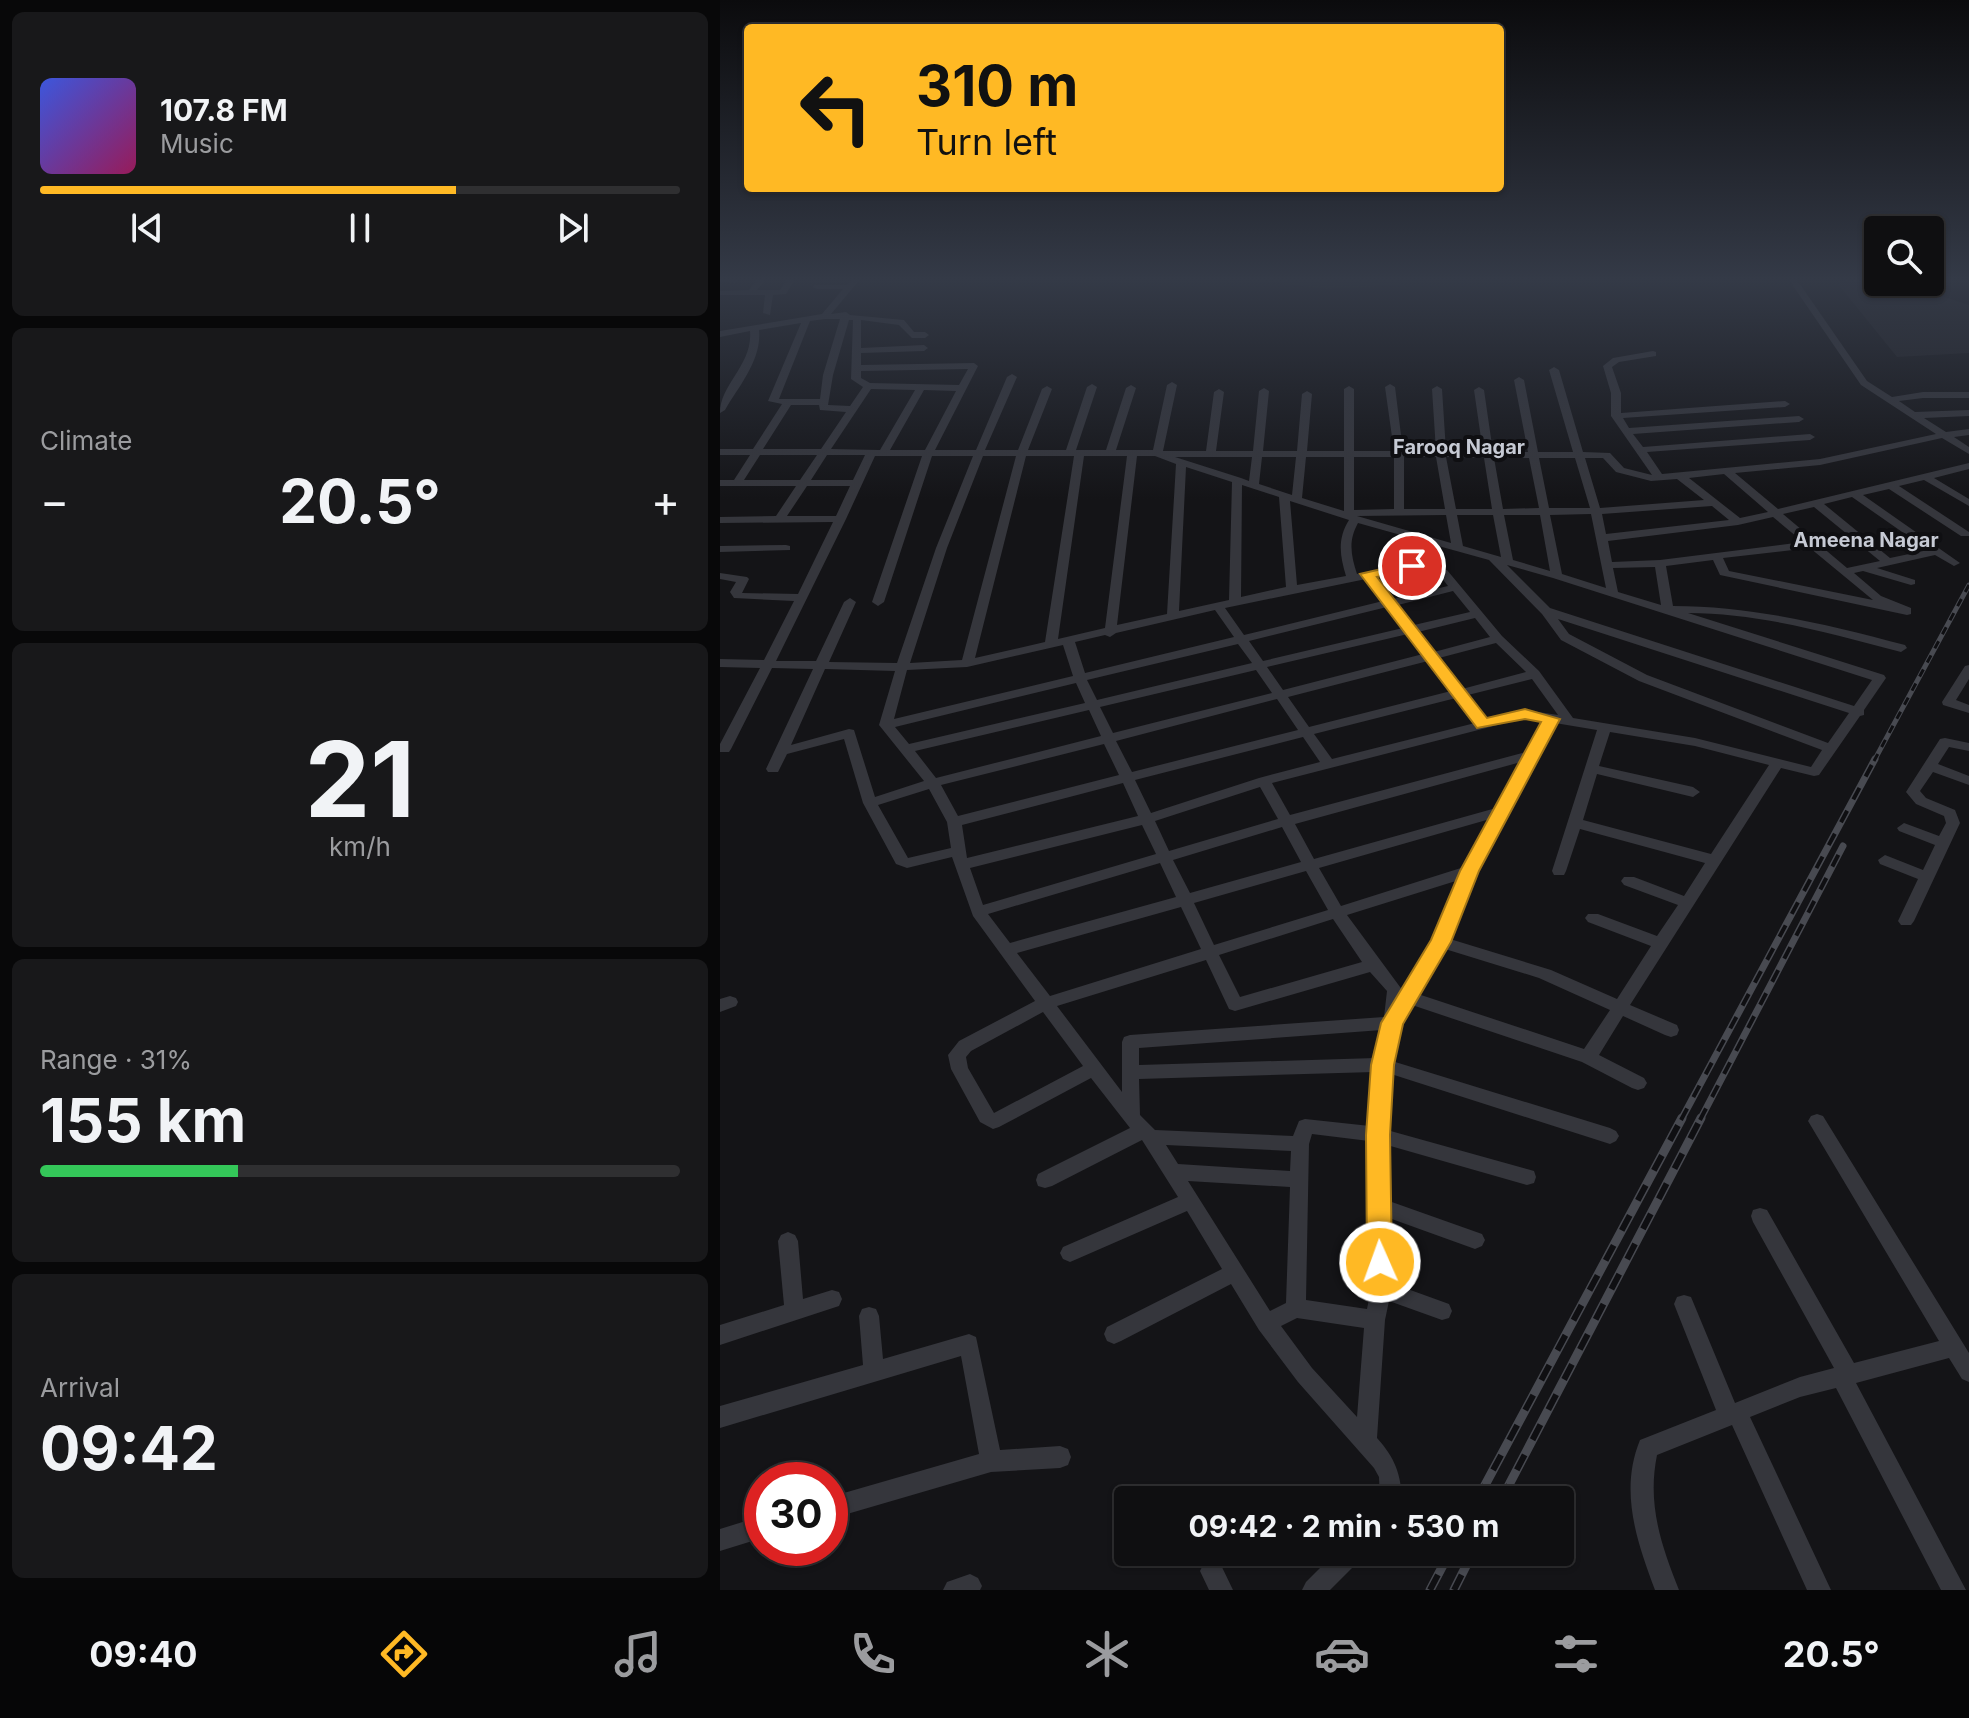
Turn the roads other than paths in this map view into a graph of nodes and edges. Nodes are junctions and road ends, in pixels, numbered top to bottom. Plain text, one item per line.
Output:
1 (754, 351) edge
2 (794, 351) edge
3 (841, 351) edge
4 (857, 351) edge
5 (1842, 351) edge
6 (1653, 354) dead end
7 (857, 368) junction
8 (1554, 370) dead end
9 (1012, 377) dead end
10 (1519, 380) dead end
11 (1172, 385) dead end
12 (868, 386) junction
13 (921, 387) junction
14 (1092, 387) dead end
15 (1390, 387) dead end
16 (961, 388) junction
17 (1131, 388) dead end
18 (1047, 389) dead end
19 (1349, 389) dead end
20 (1437, 389) dead end
21 (1479, 390) dead end
22 (1264, 391) dead end
23 (1219, 392) dead end
24 (1307, 394) dead end
25 (1969, 395) edge
26 (1889, 400) junction
27 (788, 402) junction
28 (824, 402) junction
29 (1785, 404) dead end
30 (1737, 407) junction
31 (851, 409) junction
32 (720, 410) edge
33 (1680, 411) junction
34 (1969, 413) edge
35 (1914, 415) junction
36 (1616, 416) junction
37 (1799, 419) dead end
38 (1750, 423) junction
39 (1692, 427) junction
40 (1628, 431) junction
41 (1969, 432) edge
42 (1944, 435) junction
43 (1810, 437) dead end
44 (1764, 440) junction
45 (1705, 445) junction
46 (1639, 450) junction
47 (1969, 451) edge
48 (720, 452) edge
49 (758, 452) junction
50 (825, 453) junction
51 (877, 453) junction
52 (928, 453) junction
53 (978, 453) junction
54 (1022, 453) junction
55 (1074, 454) junction
56 (1110, 454) junction
57 (1132, 454) junction
58 (1157, 454) junction
59 (1211, 454) junction
60 (1254, 454) junction
61 (1300, 454) junction
62 (1347, 455) junction
63 (1399, 455) junction
64 (1441, 455) junction
65 (1491, 455) junction
66 (1535, 455) junction
67 (1580, 456) junction
68 (1181, 462) junction
69 (1969, 466) edge
70 (1725, 470) junction
71 (1679, 475) junction
72 (1658, 476) junction
73 (1926, 477) junction
74 (1237, 480) junction
75 (720, 483) edge
76 (737, 483) junction
77 (804, 483) junction
78 (857, 483) junction
79 (1890, 485) junction
80 (1254, 486) junction
81 (1853, 493) junction
82 (1284, 496) junction
83 (1297, 500) junction
84 (1713, 503) junction
85 (1969, 503) edge
86 (1817, 504) junction
87 (1596, 511) junction
88 (1546, 512) junction
89 (1399, 513) junction
90 (1777, 513) junction
91 (1449, 514) junction
92 (1496, 514) junction
93 (1348, 516) junction
94 (841, 519) junction
95 (720, 520) edge
96 (779, 520) junction
97 (1738, 522) junction
98 (1965, 534) dead end
99 (1421, 538) junction
100 (1602, 538) junction
101 (1812, 544) junction
102 (1457, 546) junction
103 (786, 548) dead end
104 (720, 549) edge
105 (1934, 552) junction
106 (1491, 556) junction
107 (1717, 557) junction
108 (1508, 561) junction
109 (1888, 562) junction
110 (1660, 563) junction
111 (1954, 563) dead end
112 (1610, 565) junction
113 (1864, 568) junction
114 (1443, 572) dead end
115 (1845, 572) junction
116 (1368, 574) junction
117 (720, 576) edge
118 (1352, 576) junction
119 (1557, 576) junction
120 (1911, 582) dead end
121 (1457, 587) junction
122 (1292, 589) junction
123 (1613, 594) junction
124 (802, 598) junction
125 (850, 602) dead end
126 (878, 602) dead end
127 (1235, 602) junction
128 (1389, 603) junction
129 (1219, 607) junction
130 (1668, 610) junction
131 (1546, 611) junction
132 (1477, 614) junction
133 (1173, 617) junction
134 (1409, 630) junction
135 (1110, 633) junction
136 (1498, 639) junction
137 (1068, 640) junction
138 (1241, 640) junction
139 (1051, 642) junction
140 (1901, 648) dead end
141 (1432, 657) junction
142 (720, 663) edge
143 (967, 663) junction
144 (768, 664) junction
145 (822, 665) junction
146 (1259, 666) junction
147 (900, 667) junction
148 (1969, 669) edge
149 (1535, 674) junction
150 (1080, 678) junction
151 (1460, 693) junction
152 (1280, 695) junction
153 (1093, 705) junction
154 (1969, 709) edge
155 (1859, 712) junction
156 (1551, 719) junction
157 (1570, 723) junction
158 (1483, 724) junction
159 (886, 725) junction
160 (1605, 727) junction
161 (1305, 733) junction
162 (1109, 738) junction
163 (1969, 747) edge
164 (724, 749) dead end
165 (907, 749) junction
166 (1832, 749) junction
167 (783, 751) junction
168 (1529, 756) junction
169 (1777, 763) junction
170 (1328, 764) junction
171 (1930, 766) junction
172 (773, 769) dead end
173 (1593, 769) junction
174 (1127, 777) junction
175 (1264, 781) junction
176 (1969, 781) edge
177 (933, 783) junction
178 (1693, 792) dead end
179 (870, 803) junction
180 (1503, 811) junction
181 (1147, 819) junction
182 (1287, 821) junction
183 (954, 822) junction
184 (1577, 823) junction
185 (1904, 828) dead end
186 (1943, 843) junction
187 (959, 858) junction
188 (1165, 858) junction
189 (1885, 860) dead end
190 (1716, 861) junction
191 (1310, 863) junction
192 (1470, 871) junction
193 (1559, 871) dead end
194 (1927, 877) junction
195 (1629, 881) dead end
196 (1185, 899) junction
197 (1688, 903) junction
198 (978, 912) junction
199 (1337, 912) junction
200 (1593, 918) dead end
201 (1906, 921) dead end
202 (1441, 942) junction
203 (1661, 944) junction
204 (1007, 950) junction
205 (1210, 952) junction
206 (1372, 965) junction
207 (1408, 997) junction
208 (1045, 1004) junction
209 (1619, 1007) junction
210 (1392, 1023) junction
211 (1671, 1030) dead end
212 (1588, 1057) junction
213 (1383, 1065) junction
214 (1094, 1068) junction
215 (1131, 1072) junction
216 (1638, 1083) dead end
217 (1817, 1121) dead end
218 (1142, 1128) junction
219 (1378, 1135) junction
220 (1610, 1136) dead end
221 (1300, 1144) junction
222 (1175, 1172) junction
223 (1527, 1177) dead end
224 (1045, 1180) dead end
225 (1299, 1180) junction
226 (1192, 1200) junction
227 (1378, 1206) junction
228 (1760, 1216) dead end
229 (1475, 1240) dead end
230 (788, 1241) dead end
231 (1070, 1253) dead end
232 (1235, 1272) junction
233 (1381, 1289) junction
234 (832, 1299) dead end
235 (1684, 1304) dead end
236 (1296, 1308) junction
237 (794, 1311) junction
238 (1442, 1311) dead end
239 (869, 1316) dead end
240 (1375, 1320) junction
241 (1266, 1323) junction
242 (1114, 1334) dead end
243 (720, 1335) edge
244 (1954, 1347) junction
245 (874, 1372) junction
246 (1969, 1372) edge
247 (1845, 1376) junction
248 (1733, 1414) junction
249 (720, 1417) edge
250 (1366, 1440) junction
251 (1060, 1457) dead end
252 (991, 1461) junction
253 (1390, 1486) edge
254 (848, 1503) edge
255 (744, 1533) edge
256 (720, 1540) edge
257 (1338, 1566) edge
258 (1314, 1590) edge
259 (1667, 1590) edge
260 (1819, 1590) edge
261 (1954, 1590) edge

1 - 32 street
2 - 27 street
3 - 28 street
4 - 7 street
5 - 26 street
6 - 36 street
7 - 12 street
7 - 16 street
8 - 67 street
9 - 53 street
10 - 66 street
11 - 58 street
12 - 13 street
12 - 31 street
13 - 16 street
13 - 51 street
14 - 55 street
15 - 63 street
16 - 52 street
17 - 56 street
18 - 54 street
19 - 62 street
20 - 64 street
21 - 65 street
22 - 60 street
23 - 59 street
24 - 61 street
25 - 26 street
26 - 35 street
27 - 28 street
27 - 49 street
28 - 31 street
29 - 30 street
30 - 33 street
30 - 38 street
31 - 50 street
33 - 36 street
33 - 39 street
34 - 35 street
35 - 42 street
36 - 40 street
37 - 38 street
38 - 39 street
38 - 44 street
39 - 40 street
39 - 45 street
40 - 46 street
41 - 42 street
42 - 47 street
42 - 70 street
43 - 44 street
44 - 45 street
45 - 46 street
46 - 72 street
48 - 49 street
49 - 50 street
49 - 76 street
50 - 51 street
50 - 77 street
51 - 52 street
51 - 78 street
52 - 53 street
52 - 126 street
53 - 54 street
53 - 147 street
54 - 55 street
54 - 143 street
55 - 56 street
55 - 139 street
56 - 57 street
57 - 58 street
57 - 135 street
58 - 59 street
58 - 68 street
59 - 60 street
60 - 61 street
60 - 80 street
61 - 62 street
61 - 83 street
62 - 63 street
62 - 93 street
63 - 64 street
63 - 89 street
64 - 65 street
64 - 91 street
65 - 66 street
65 - 92 street
66 - 67 street
66 - 88 street
67 - 72 street
67 - 87 street
68 - 74 street
68 - 133 street
69 - 73 street
70 - 71 street
70 - 90 street
71 - 72 street
71 - 84 street
73 - 79 street
73 - 85 street
74 - 80 street
74 - 127 street
75 - 76 street
76 - 77 street
77 - 78 street
77 - 96 street
78 - 94 street
79 - 81 street
79 - 98 street
80 - 82 street
81 - 86 street
81 - 105 street
82 - 83 street
82 - 122 street
83 - 93 street
84 - 87 street
84 - 97 street
86 - 90 street
86 - 109 street
87 - 88 street
87 - 100 street
88 - 92 street
88 - 119 street
89 - 91 street
89 - 93 street
90 - 97 street
90 - 101 street
91 - 92 street
91 - 102 street
92 - 108 street
93 - 99 street
93 - 118 street
94 - 96 street
94 - 124 street
95 - 96 street
97 - 100 street
99 - 102 street
99 - 116 street
100 - 112 street
101 - 107 street
101 - 115 street
102 - 106 street
103 - 104 street
105 - 109 street
105 - 111 street
106 - 108 street
106 - 131 street
107 - 110 street
107 - 115 street
108 - 119 street
109 - 113 street
110 - 112 street
110 - 130 street
112 - 123 street
113 - 115 street
113 - 120 street
114 - 121 street
116 - 118 street
116 - 128 street
117 - 124 street
118 - 122 street
119 - 123 street
121 - 128 street
121 - 132 street
122 - 127 street
123 - 130 street
124 - 144 street
125 - 145 street
127 - 129 street
128 - 134 street
128 - 138 street
129 - 133 street
129 - 138 street
130 - 140 street
130 - 155 street
131 - 155 street
131 - 166 street
132 - 134 street
132 - 136 street
133 - 135 street
134 - 141 street
134 - 146 street
135 - 137 street
136 - 141 street
136 - 149 street
137 - 139 street
137 - 150 street
138 - 146 street
138 - 150 street
139 - 143 street
141 - 151 street
141 - 152 street
142 - 144 street
143 - 147 street
144 - 145 street
144 - 164 street
145 - 147 street
145 - 167 street
146 - 152 street
146 - 153 street
147 - 159 street
148 - 154 street
149 - 151 street
149 - 157 street
150 - 153 street
150 - 159 street
151 - 158 street
151 - 161 street
152 - 161 street
152 - 162 street
153 - 162 street
153 - 165 street
155 - 166 street
156 - 157 street
156 - 158 street
156 - 168 street
157 - 160 street
158 - 170 street
159 - 165 street
160 - 169 street
160 - 173 street
161 - 170 street
161 - 174 street
162 - 174 street
162 - 177 street
163 - 171 street
165 - 177 street
166 - 169 street
167 - 172 street
167 - 179 street
168 - 180 street
168 - 182 street
169 - 190 street
170 - 175 street
171 - 176 street
171 - 186 street
173 - 178 street
173 - 184 street
174 - 181 street
174 - 183 street
175 - 181 street
175 - 182 street
177 - 179 street
177 - 183 street
179 - 187 street
180 - 191 street
180 - 192 street
181 - 187 street
181 - 188 street
182 - 188 street
182 - 191 street
183 - 187 street
184 - 190 street
184 - 193 street
185 - 186 street
186 - 194 street
187 - 198 street
188 - 196 street
188 - 198 street
189 - 194 street
190 - 197 street
191 - 196 street
191 - 199 street
192 - 199 street
192 - 202 street
194 - 201 street
195 - 197 street
196 - 204 street
196 - 205 street
197 - 203 street
198 - 204 street
199 - 205 street
199 - 206 street
200 - 203 street
202 - 207 street
202 - 209 street
203 - 209 street
204 - 208 street
205 - 206 street
205 - 208 street
206 - 210 street
207 - 210 street
207 - 212 street
208 - 214 street
208 - 214 street
209 - 211 street
209 - 212 street
210 - 213 street
210 - 215 street
212 - 216 street
213 - 215 street
213 - 219 street
213 - 220 street
214 - 218 street
215 - 218 street
217 - 244 street
218 - 221 street
218 - 222 street
218 - 224 street
219 - 221 street
219 - 223 street
219 - 227 street
221 - 225 street
222 - 225 street
222 - 226 street
225 - 236 street
226 - 231 street
226 - 232 street
227 - 229 street
227 - 233 street
228 - 247 street
230 - 237 street
232 - 241 street
232 - 242 street
233 - 238 street
233 - 240 street
234 - 237 street
235 - 248 street
236 - 240 street
236 - 241 street
237 - 243 street
239 - 245 street
240 - 250 street
241 - 250 street
244 - 246 street
244 - 247 street
245 - 249 street
245 - 252 street
247 - 248 street
247 - 261 street
248 - 259 street
248 - 260 street
250 - 253 street
251 - 252 street
252 - 254 street
255 - 256 street
257 - 258 street

